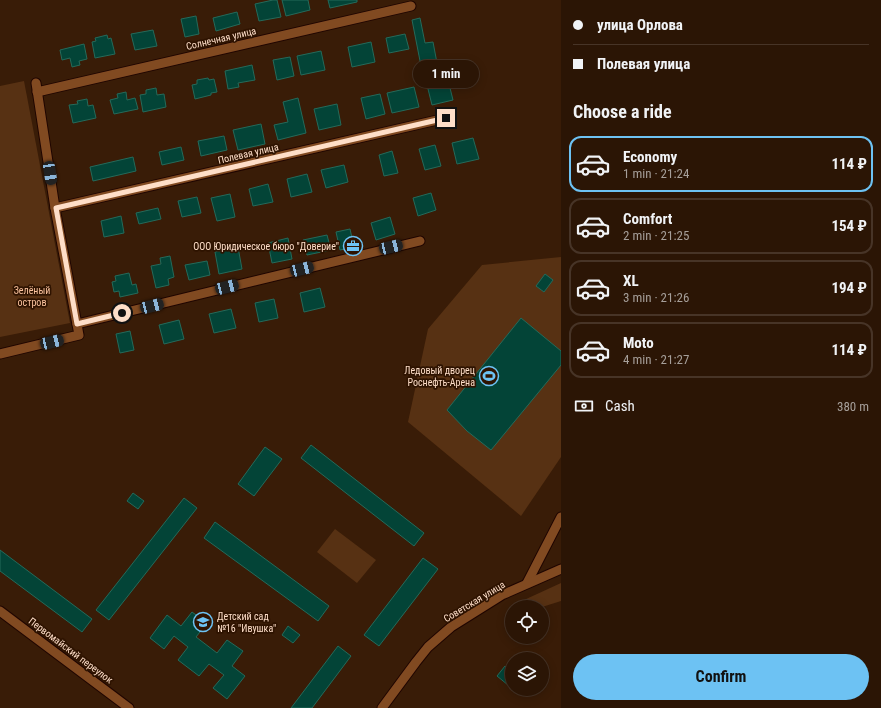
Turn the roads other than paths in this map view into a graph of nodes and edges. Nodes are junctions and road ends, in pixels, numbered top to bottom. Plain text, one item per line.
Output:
1 (411, 6) dead end
2 (446, 118) dead end
3 (56, 208) junction
4 (420, 241) dead end
5 (77, 324) junction
6 (0, 354) edge
7 (561, 517) edge
8 (561, 569) edge
9 (527, 583) junction
10 (0, 611) edge
11 (129, 708) edge
12 (382, 708) edge

1 - 3 street, Солнечная улица
2 - 3 street, Полевая улица
3 - 5 street
4 - 5 street
5 - 6 street
7 - 9 street
8 - 9 street, Советская улица
9 - 12 street, Советская улица
10 - 11 street, Первомайский переулок

